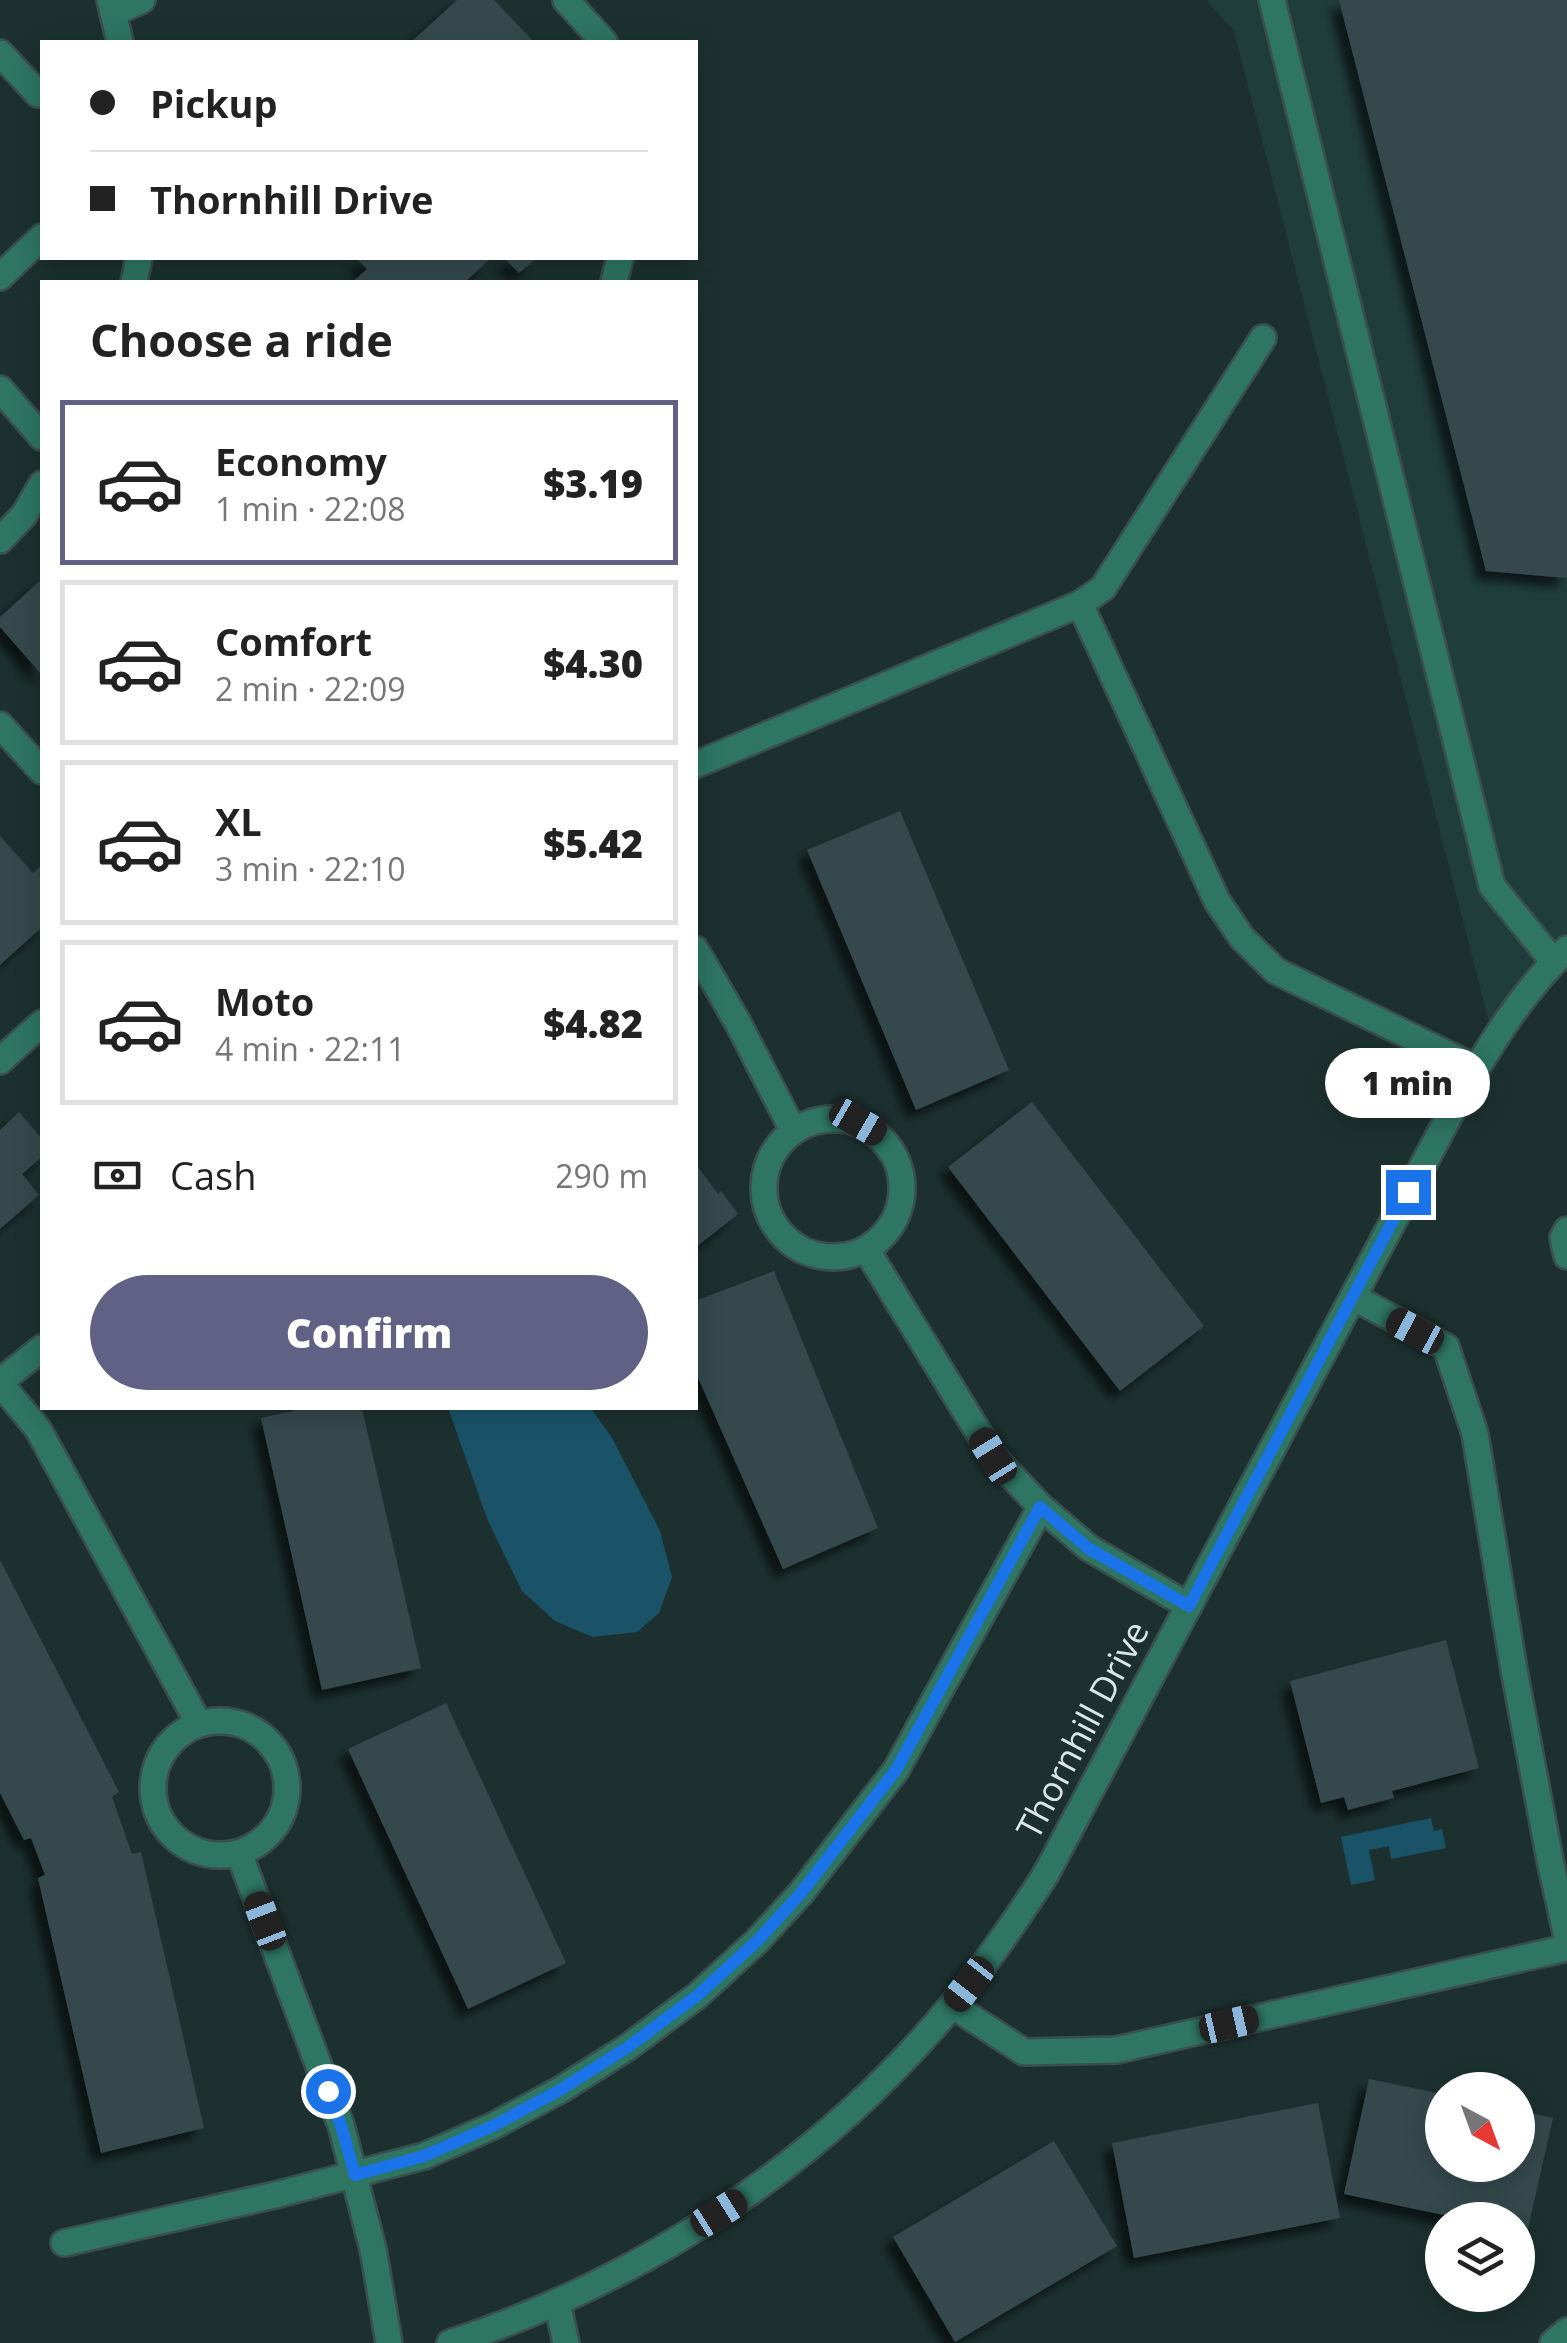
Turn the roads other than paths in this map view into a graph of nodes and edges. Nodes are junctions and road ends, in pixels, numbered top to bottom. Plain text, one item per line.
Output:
1 (142, 0) edge
2 (566, 0) edge
3 (1272, 0) edge
4 (114, 27) edge
5 (602, 40) edge
6 (0, 53) edge
7 (40, 93) edge
8 (40, 240) edge
9 (0, 277) edge
10 (1263, 338) dead end
11 (0, 389) edge
12 (40, 435) edge
13 (40, 487) edge
14 (0, 540) edge
15 (1080, 604) junction
16 (0, 725) edge
17 (698, 764) edge
18 (40, 769) edge
19 (698, 954) edge
20 (1560, 956) edge
21 (40, 1024) edge
22 (0, 1061) edge
23 (1476, 1068) junction
24 (793, 1130) junction
25 (1567, 1230) edge
26 (866, 1249) junction
27 (1567, 1256) edge
28 (1353, 1298) junction
29 (40, 1350) edge
30 (0, 1382) edge
31 (1040, 1507) junction
32 (1189, 1606) junction
33 (199, 1724) junction
34 (240, 1853) junction
35 (1567, 1937) edge
36 (1567, 1948) edge
37 (952, 2005) junction
38 (355, 2175) junction
39 (64, 2243) dead end
40 (557, 2302) junction
41 (1567, 2330) edge
42 (389, 2343) edge
43 (450, 2343) edge
44 (566, 2343) edge
45 (1553, 2343) edge

1 - 4 street
2 - 5 street
3 - 20 street
6 - 7 street
8 - 9 street
10 - 15 street
11 - 12 street
13 - 14 street
15 - 17 street
15 - 23 street
16 - 18 street
19 - 24 street
20 - 23 street, Thornhill Drive
21 - 22 street
23 - 28 street, Thornhill Drive
24 - 26 street
24 - 26 street
25 - 27 street
26 - 31 street
28 - 32 street, Thornhill Drive
28 - 35 street
29 - 30 street
30 - 33 street
31 - 32 street
31 - 38 street
32 - 37 street, Thornhill Drive
33 - 34 street
33 - 34 street
34 - 38 street
36 - 37 street
37 - 40 street, Thornhill Drive
38 - 39 street
38 - 42 street
40 - 43 street, Thornhill Drive
40 - 44 street
41 - 45 street

